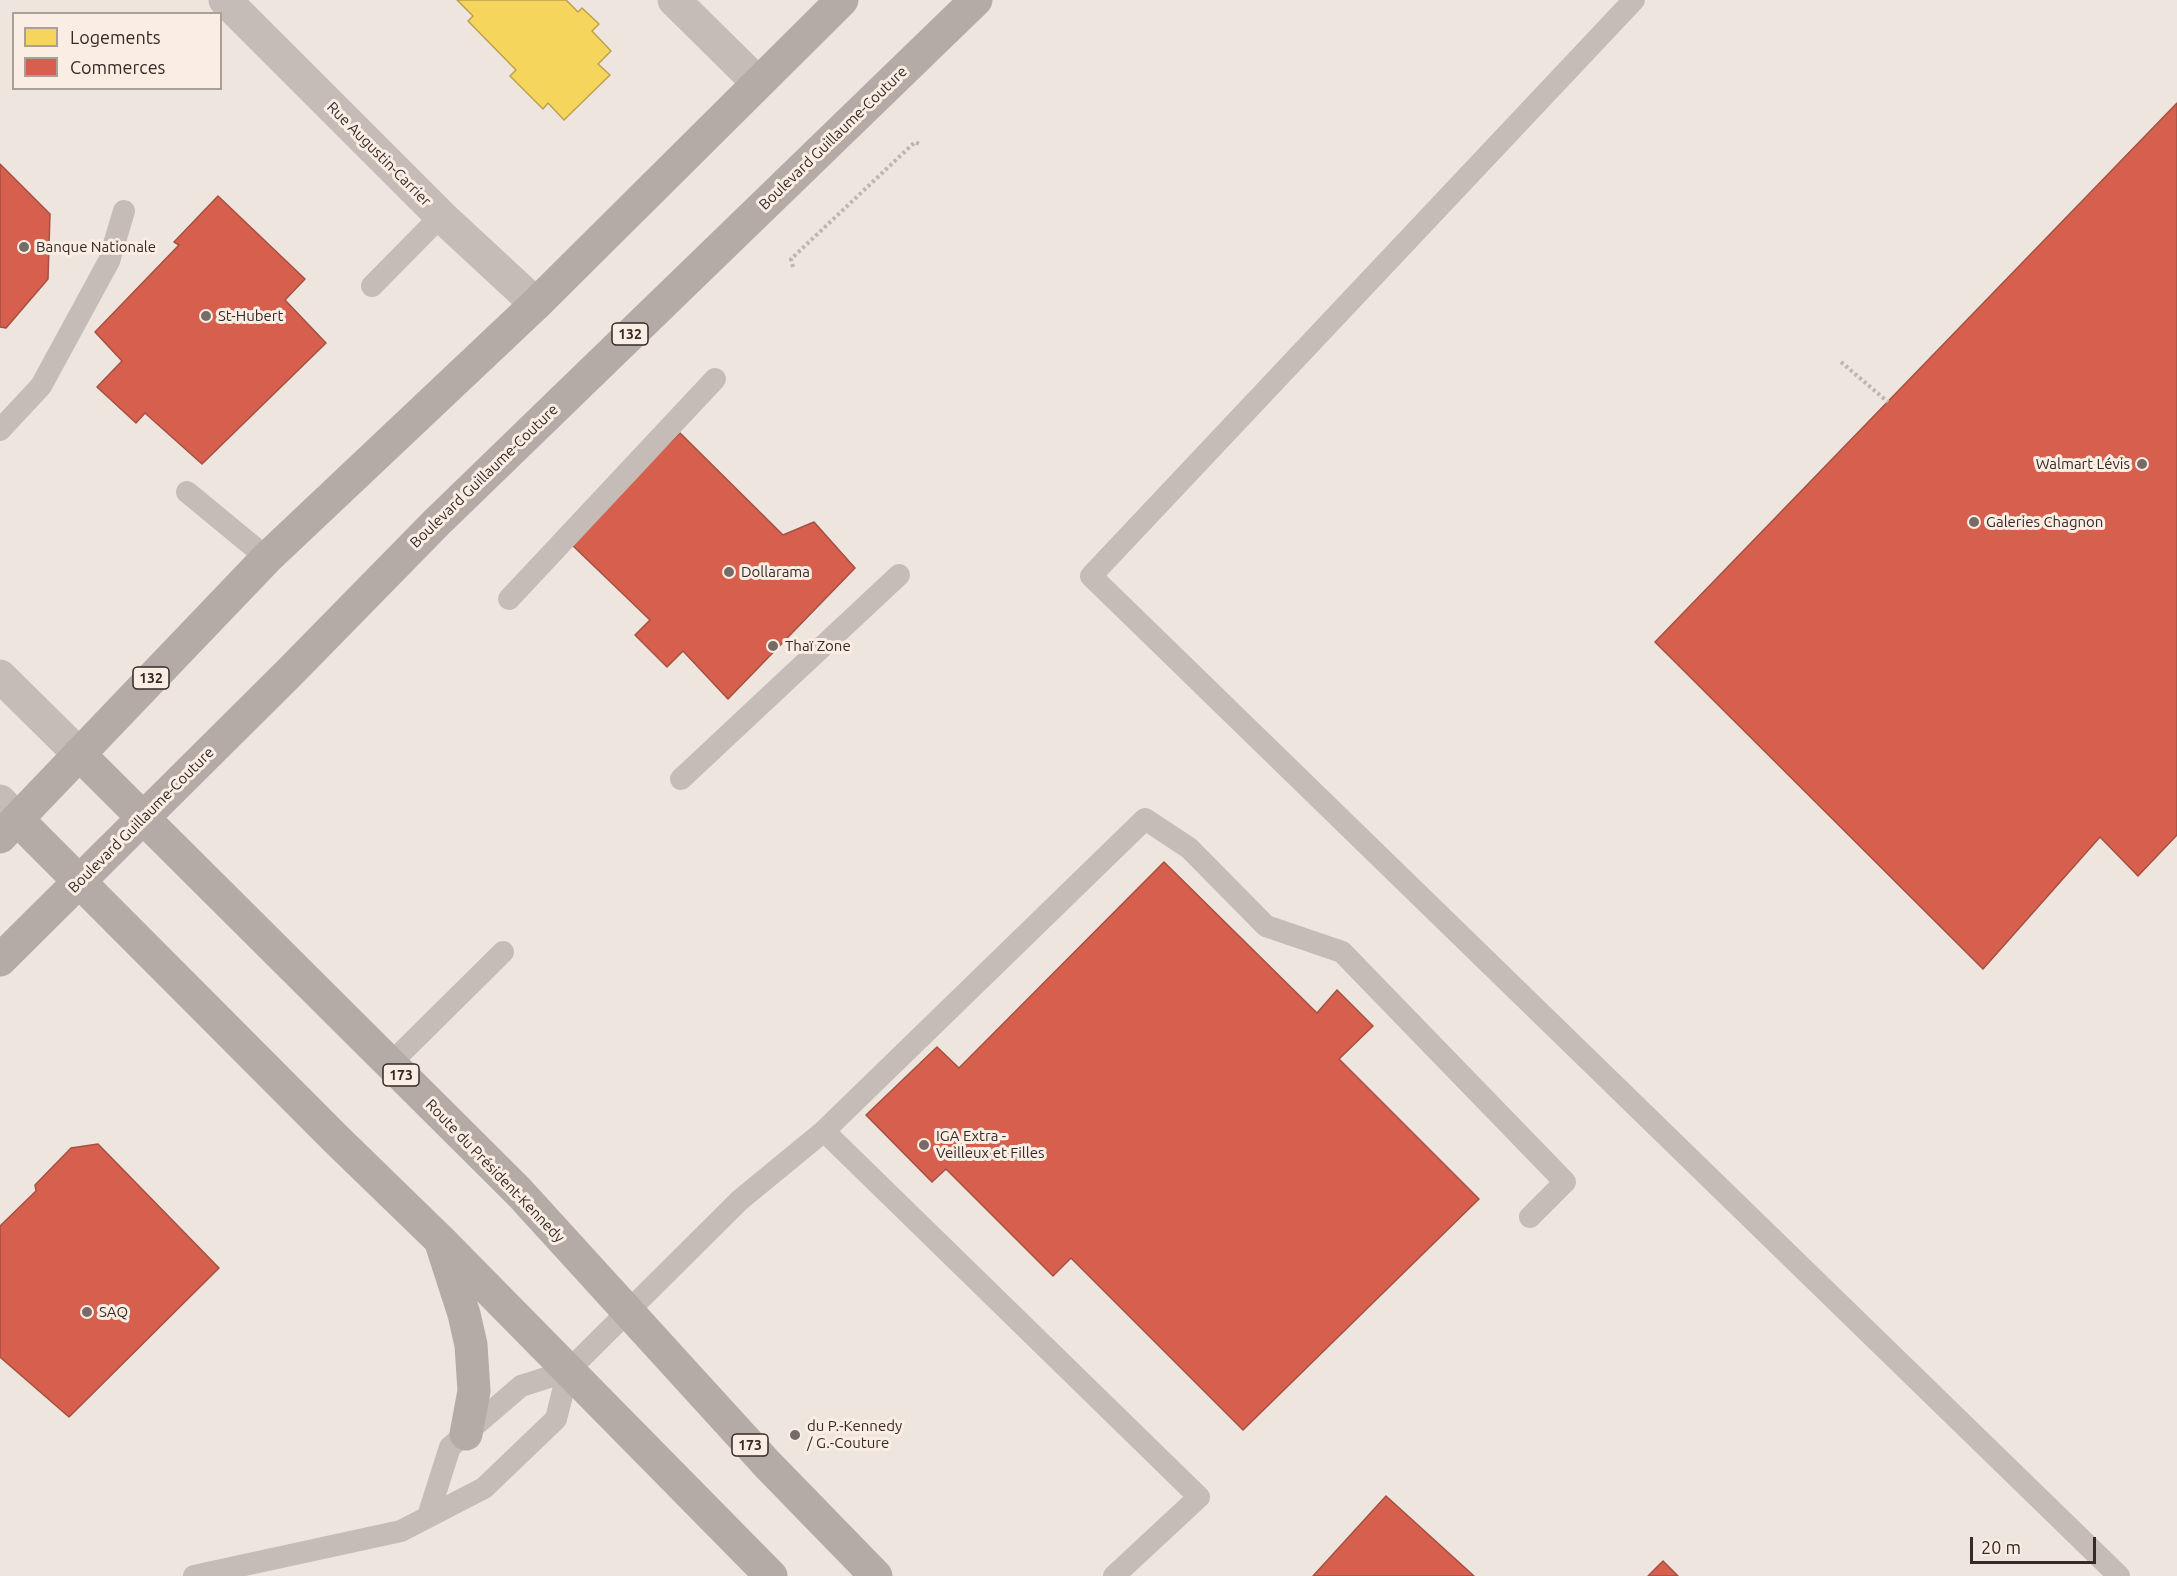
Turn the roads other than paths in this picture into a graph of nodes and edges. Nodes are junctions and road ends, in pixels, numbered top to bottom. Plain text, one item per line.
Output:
1 (225, 0) edge
2 (674, 0) edge
3 (842, 0) edge
4 (976, 0) edge
5 (1634, 0) edge
6 (758, 83) junction
7 (124, 211) dead end
8 (441, 216) junction
9 (372, 286) dead end
10 (536, 304) junction
11 (715, 379) dead end
12 (0, 430) edge
13 (187, 492) dead end
14 (267, 558) junction
15 (899, 575) dead end
16 (508, 598) dead end
17 (0, 676) edge
18 (79, 754) junction
19 (681, 778) dead end
20 (143, 818) junction
21 (6, 819) edge
22 (80, 881) junction
23 (503, 952) dead end
24 (0, 960) edge
25 (390, 1064) junction
26 (825, 1131) junction
27 (1530, 1217) dead end
28 (441, 1241) junction
29 (628, 1311) junction
30 (568, 1371) junction
31 (466, 1434) junction
32 (428, 1516) junction
33 (194, 1576) edge
34 (771, 1576) edge
35 (876, 1576) edge
36 (1114, 1576) edge
37 (2119, 1576) edge

1 - 8 street, Rue Augustin-Carrier
2 - 6 street
3 - 6 main road, 132
4 - 20 main road, Boulevard Guillaume-Couture / 132
5 - 37 lane
6 - 10 main road, 132
7 - 12 lane
8 - 9 lane
8 - 10 street, Rue Augustin-Carrier
10 - 14 main road, 132
11 - 16 lane
13 - 14 lane
14 - 18 main road, 132
15 - 19 lane
17 - 18 street, Route du Président-Kennedy
18 - 20 main road, Route du Président-Kennedy / 173
18 - 21 main road, 132
20 - 22 main road, Boulevard Guillaume-Couture / 132
20 - 25 main road, Route du Président-Kennedy / 173
21 - 22 main road
22 - 24 main road, Boulevard Guillaume-Couture / 132
22 - 28 main road
23 - 25 lane
25 - 29 main road, Route du Président-Kennedy / 173
26 - 27 lane
26 - 29 lane
26 - 36 lane
28 - 30 main road
28 - 31 main road
29 - 30 lane
29 - 35 main road, Route du Président-Kennedy / 173
30 - 31 lane
30 - 32 lane
30 - 34 main road
31 - 32 lane
32 - 33 lane

